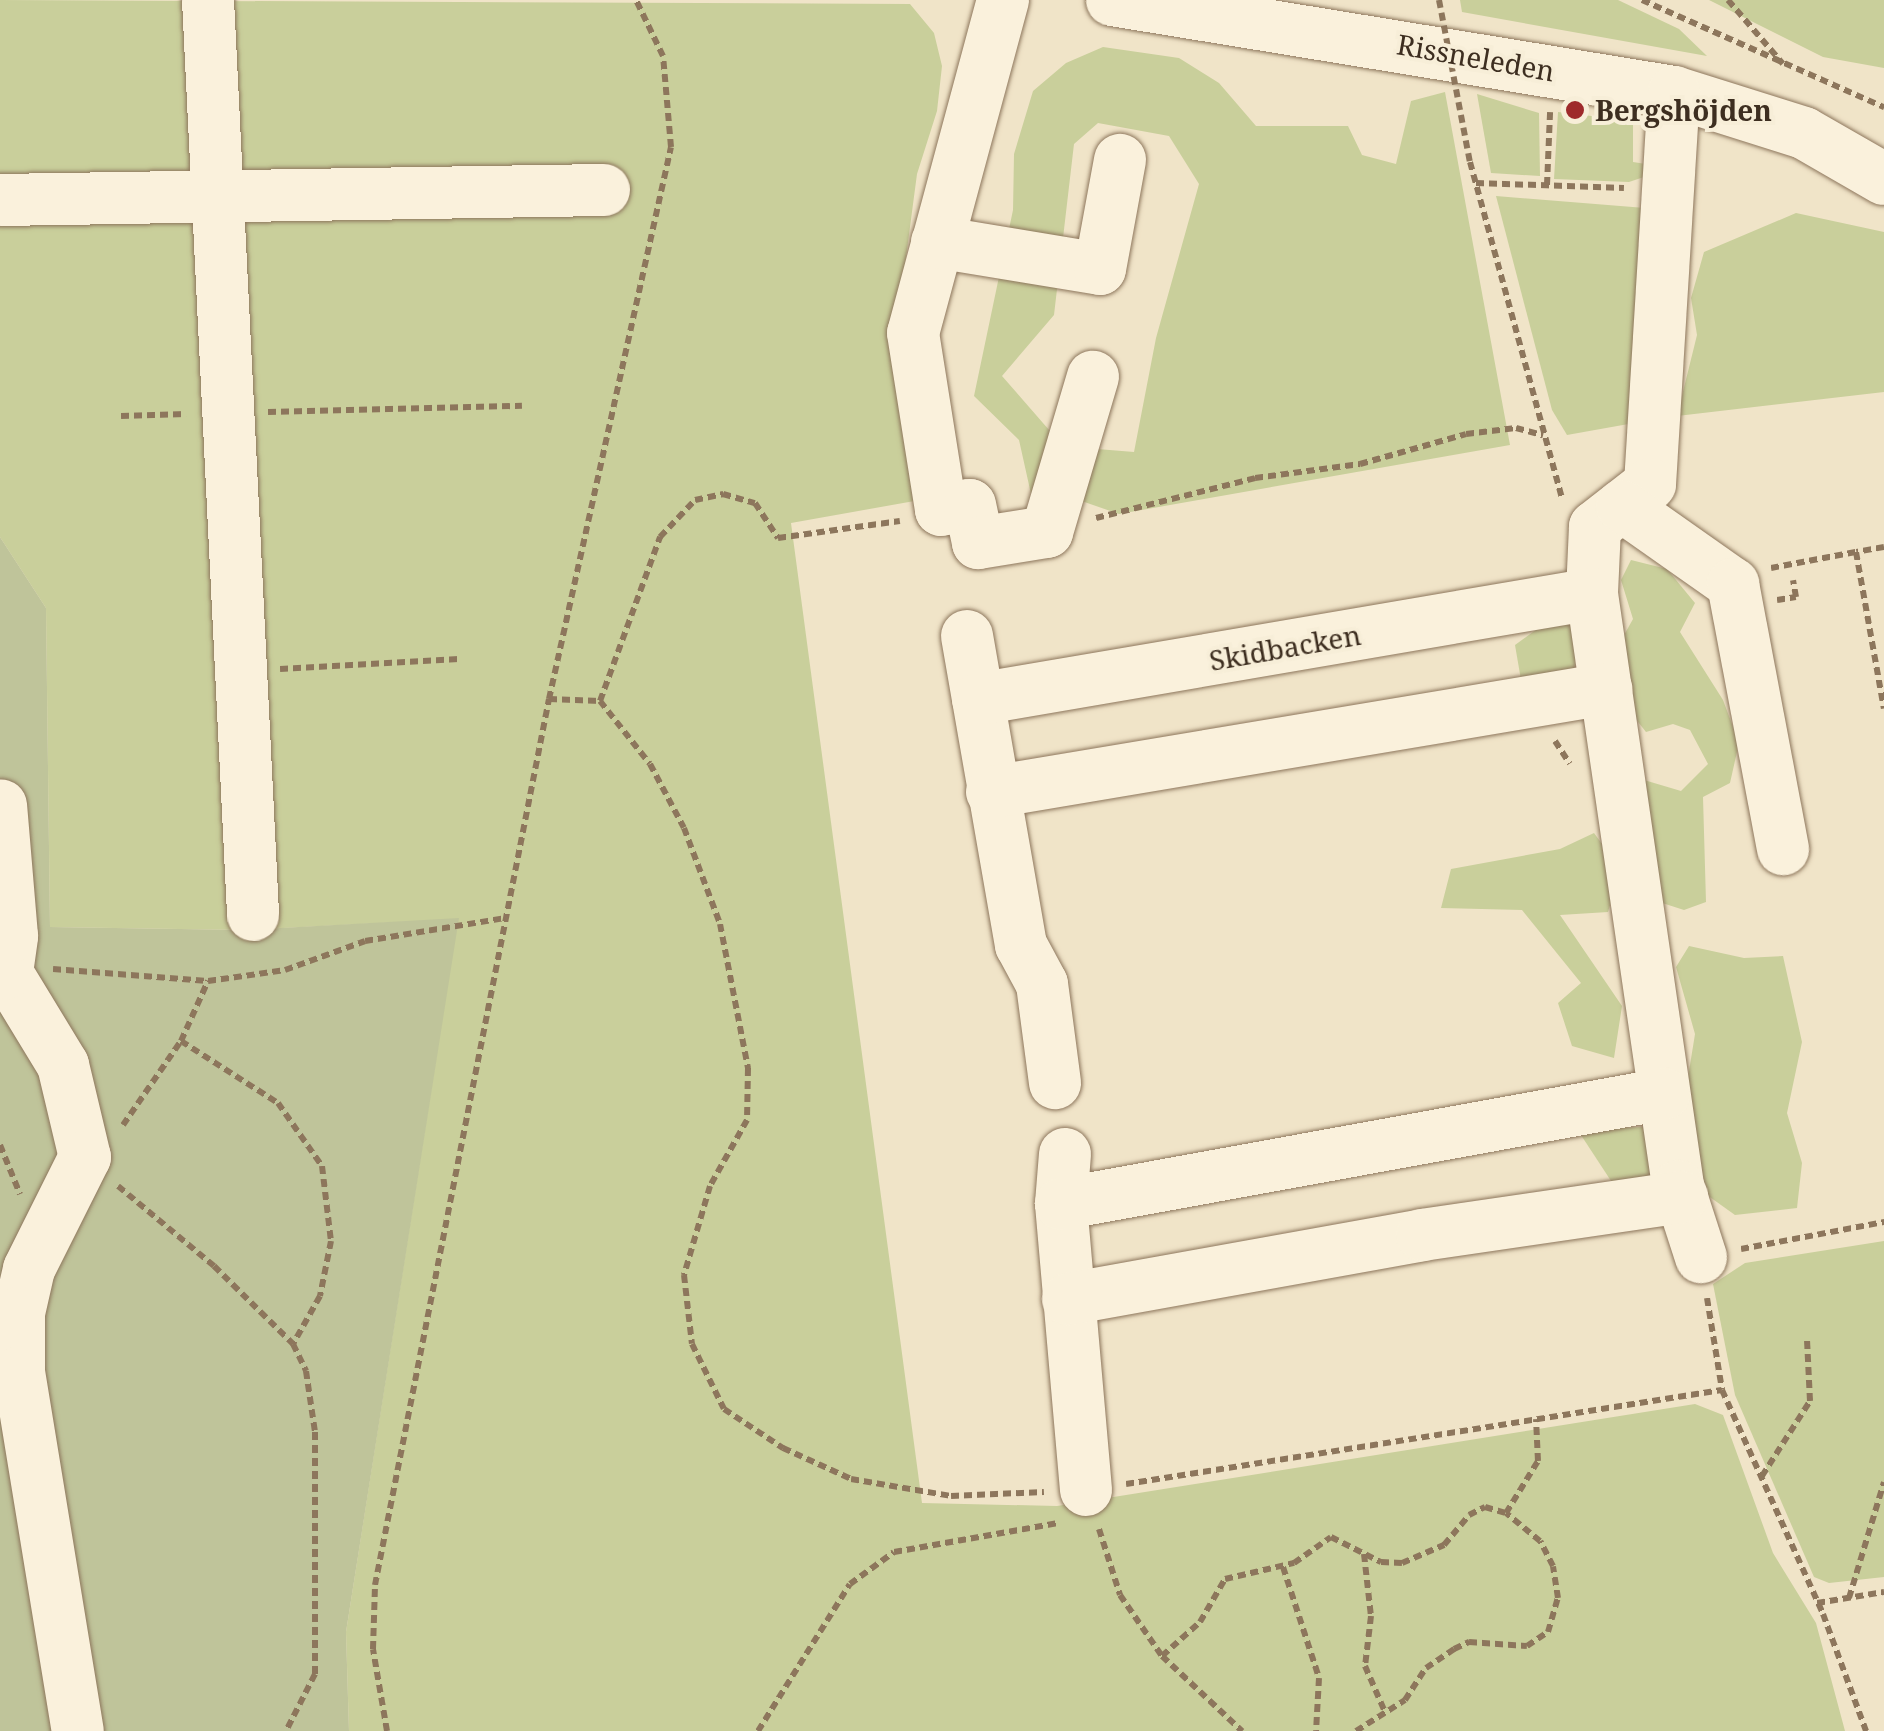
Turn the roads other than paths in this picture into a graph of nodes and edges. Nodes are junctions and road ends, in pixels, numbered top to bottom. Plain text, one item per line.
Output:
1 (208, 0) edge
2 (1002, 0) edge
3 (1112, 0) edge
4 (1674, 92) junction
5 (1120, 160) dead end
6 (1884, 178) edge
7 (604, 190) dead end
8 (217, 196) junction
9 (0, 200) edge
10 (937, 242) junction
11 (1093, 377) dead end
12 (1622, 506) junction
13 (1592, 594) junction
14 (967, 636) dead end
15 (1606, 689) junction
16 (978, 699) junction
17 (992, 792) junction
18 (1, 805) edge
19 (1783, 849) dead end
20 (254, 915) dead end
21 (3, 974) edge
22 (1054, 1082) dead end
23 (1664, 1094) junction
24 (1682, 1197) junction
25 (1701, 1257) road end
26 (1068, 1300) junction
27 (1086, 1490) road end
28 (78, 1731) edge

1 - 8 street
2 - 10 street
3 - 4 street, Rissneleden
4 - 6 street, Rissneleden
4 - 12 street
5 - 10 street
7 - 8 street
8 - 9 street
8 - 20 street
10 - 11 street
12 - 13 street
12 - 19 street
13 - 15 street
13 - 16 street, Skidbacken
14 - 16 street
15 - 17 street
15 - 23 street
16 - 17 street
17 - 22 street
18 - 21 street
21 - 28 street
23 - 24 street
23 - 26 street
24 - 25 street
24 - 26 street
26 - 27 street

